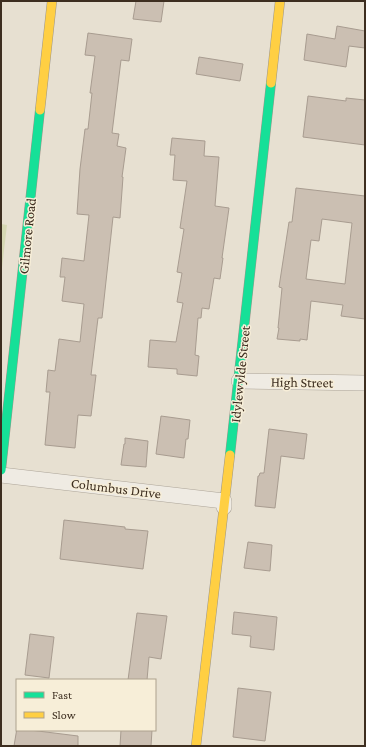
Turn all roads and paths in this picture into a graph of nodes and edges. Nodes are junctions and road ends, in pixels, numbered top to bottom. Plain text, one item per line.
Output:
1 (52, 1) edge
2 (280, 1) edge
3 (239, 382) junction
4 (365, 383) edge
5 (1, 470) edge
6 (1, 475) edge
7 (224, 507) junction
8 (196, 746) edge

1 - 5 street, Gilmore Road
2 - 3 street, Idylewylde Street
3 - 4 street, High Street
3 - 7 street, Idylewylde Street
6 - 7 street, Columbus Drive
7 - 8 street, Idylewylde Street

